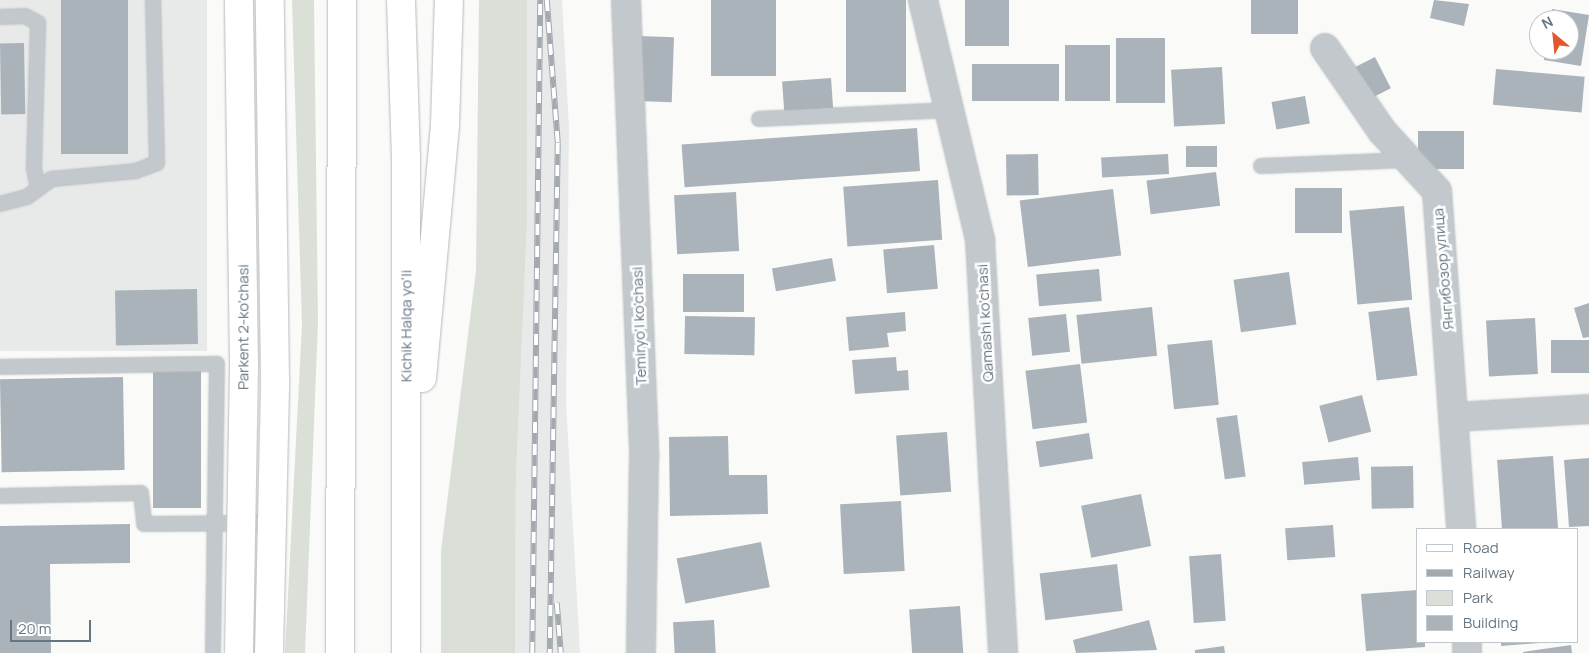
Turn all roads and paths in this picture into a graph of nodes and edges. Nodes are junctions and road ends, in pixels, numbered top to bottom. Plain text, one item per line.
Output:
1 (153, 0) edge
2 (240, 0) edge
3 (270, 0) edge
4 (342, 0) edge
5 (401, 0) edge
6 (449, 0) edge
7 (626, 0) edge
8 (922, 0) edge
9 (0, 17) edge
10 (1325, 48) dead end
11 (949, 110) junction
12 (759, 119) dead end
13 (1408, 160) junction
14 (1261, 166) dead end
15 (38, 189) junction
16 (0, 204) edge
17 (0, 367) edge
18 (1589, 409) edge
19 (1456, 417) junction
20 (0, 496) edge
21 (272, 523) junction
22 (242, 524) junction
23 (1461, 528) edge
24 (407, 546) junction
25 (213, 653) edge
26 (239, 653) edge
27 (270, 653) edge
28 (340, 653) edge
29 (406, 653) edge
30 (641, 653) edge
31 (1003, 653) edge

1 - 15 lane
2 - 22 main road, Parkent 2-ko'chasi
3 - 21 main road
4 - 28 main road
5 - 24 main road, Kichik Halqa yo'li
6 - 24 main road
7 - 30 street, Temiryo'l ko'chasi
8 - 11 street, Qamashi ko'chasi
9 - 15 lane
10 - 13 street, Янгибозор улица
11 - 12 lane
11 - 31 street, Qamashi ko'chasi
13 - 14 lane
13 - 19 street, Янгибозор улица
15 - 16 lane
17 - 25 lane
18 - 19 street
19 - 23 street, Янгибозор улица
20 - 22 lane
21 - 22 lane
21 - 27 main road
22 - 26 main road, Parkent 2-ko'chasi
24 - 29 main road, Kichik Halqa yo'li

